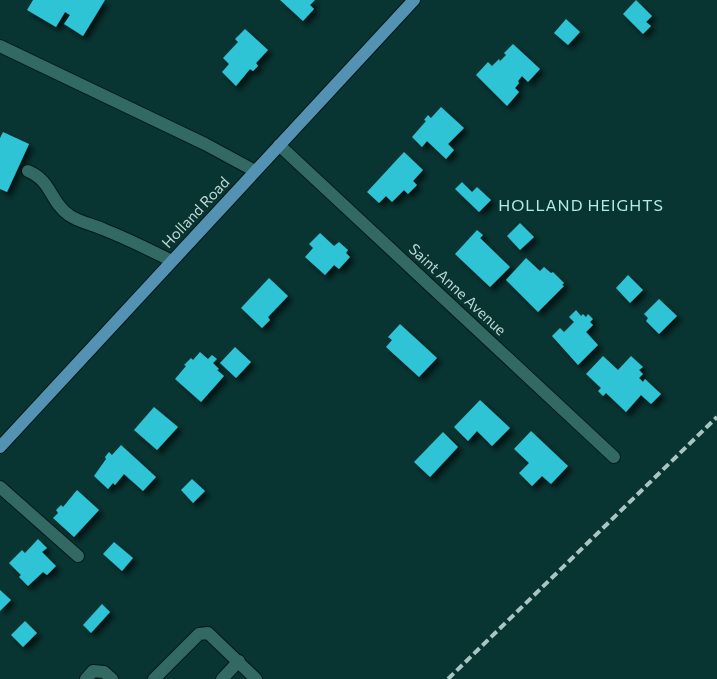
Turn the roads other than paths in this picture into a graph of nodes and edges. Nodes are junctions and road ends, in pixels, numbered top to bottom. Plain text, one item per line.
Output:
1 (414, 0) edge
2 (0, 46) edge
3 (279, 145) junction
4 (28, 171) dead end
5 (255, 171) junction
6 (172, 261) junction
7 (0, 447) edge
8 (614, 457) dead end
9 (0, 487) edge
10 (78, 556) dead end
11 (239, 662) junction
12 (86, 679) edge
13 (112, 679) edge
14 (154, 679) edge
15 (222, 679) edge
16 (256, 679) edge

1 - 3 main road, Holland Road
2 - 5 street
3 - 5 main road, Holland Road
3 - 8 street, Saint Anne Avenue
4 - 6 street
5 - 6 main road, Holland Road
6 - 7 main road, Holland Road
9 - 10 street
11 - 14 street
11 - 15 street
11 - 16 street
12 - 13 street

